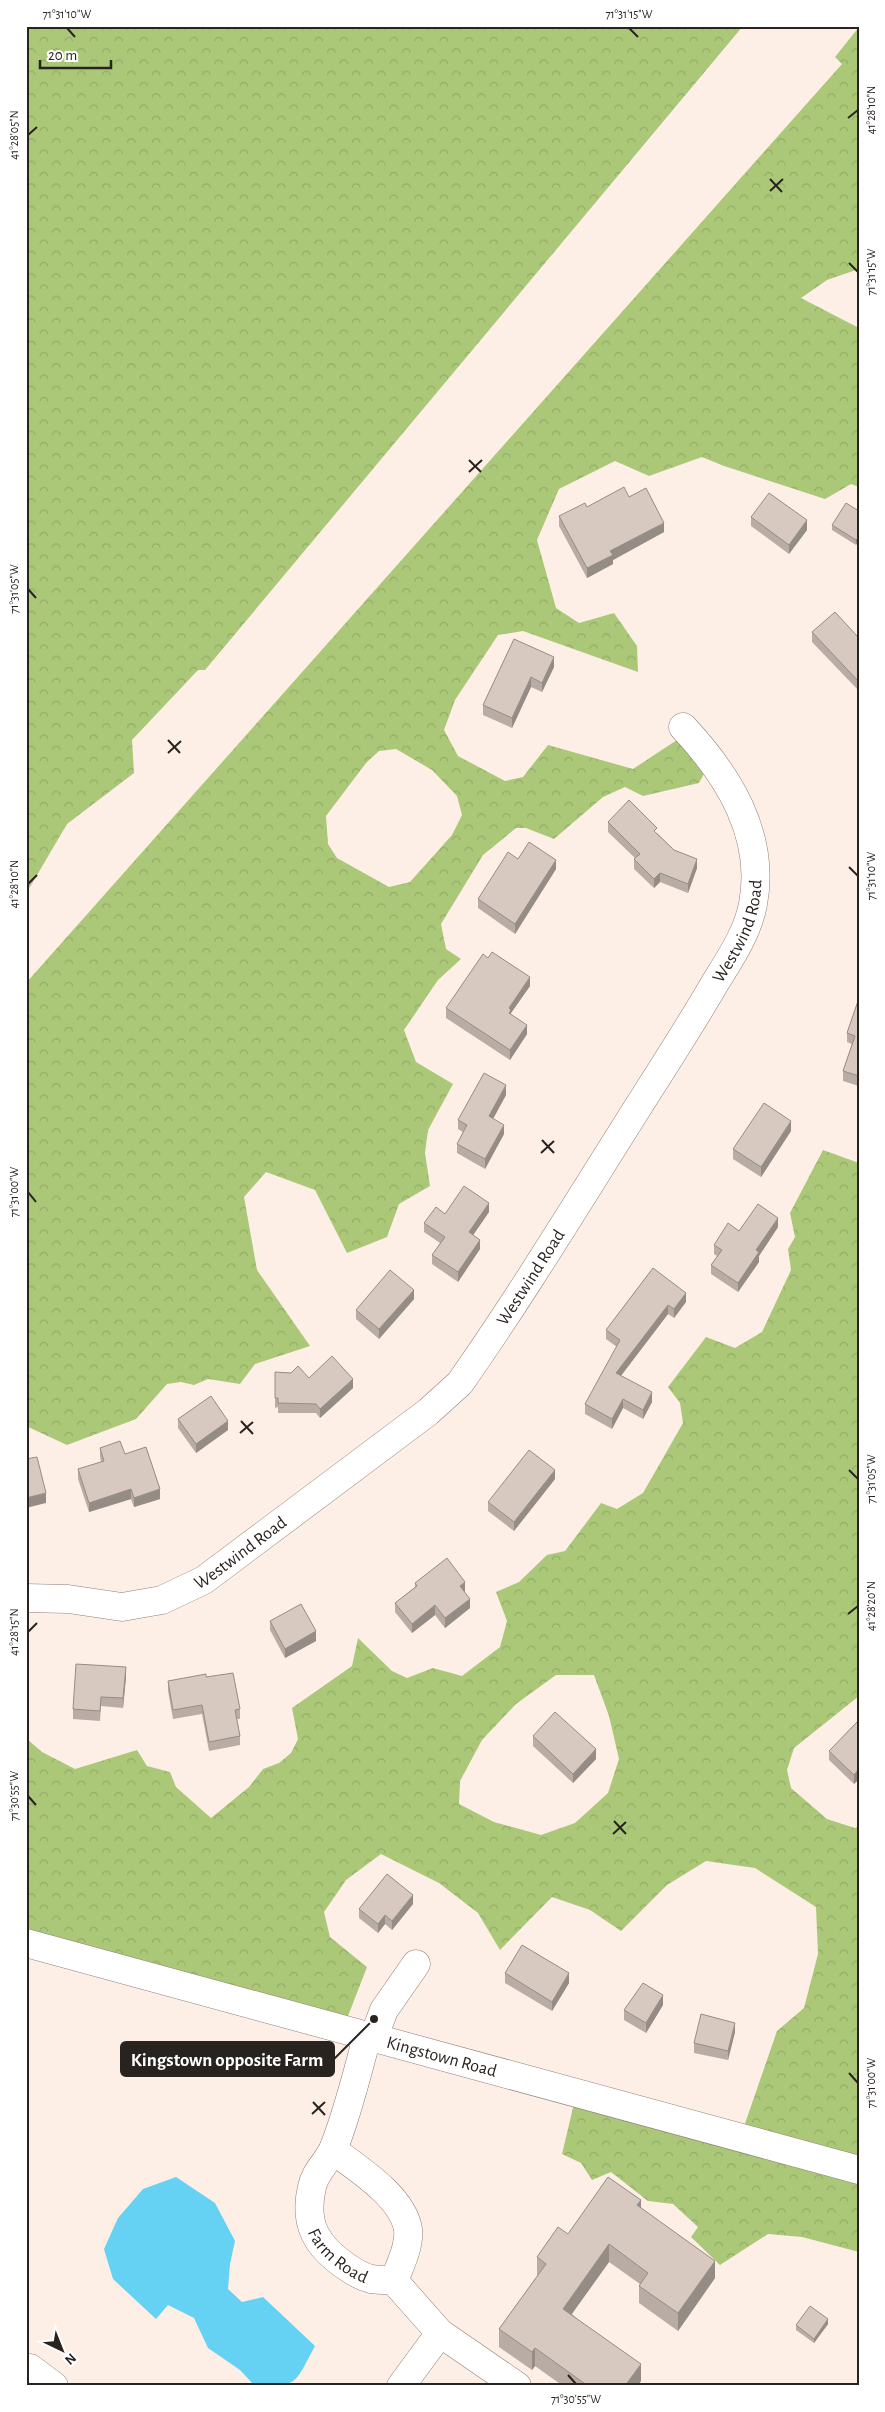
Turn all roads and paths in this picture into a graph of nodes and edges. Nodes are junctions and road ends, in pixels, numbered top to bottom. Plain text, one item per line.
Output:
1 (683, 727) dead end
2 (26, 1598) edge
3 (26, 1943) edge
4 (416, 1964) dead end
5 (370, 2038) junction
6 (333, 2150) junction
7 (859, 2170) edge
8 (394, 2281) junction
9 (440, 2333) junction
10 (30, 2368) dead end
11 (54, 2386) edge
12 (401, 2386) edge
13 (518, 2386) edge

1 - 2 street, Westwind Road
3 - 5 street, Kingstown Road
4 - 5 street, Farm Road
5 - 6 street, Farm Road
5 - 7 street, Kingstown Road
6 - 8 street, Farm Road
6 - 8 street, Farm Road
8 - 9 street, Farm Road
9 - 12 street
9 - 13 street, Farm Road
10 - 11 street

